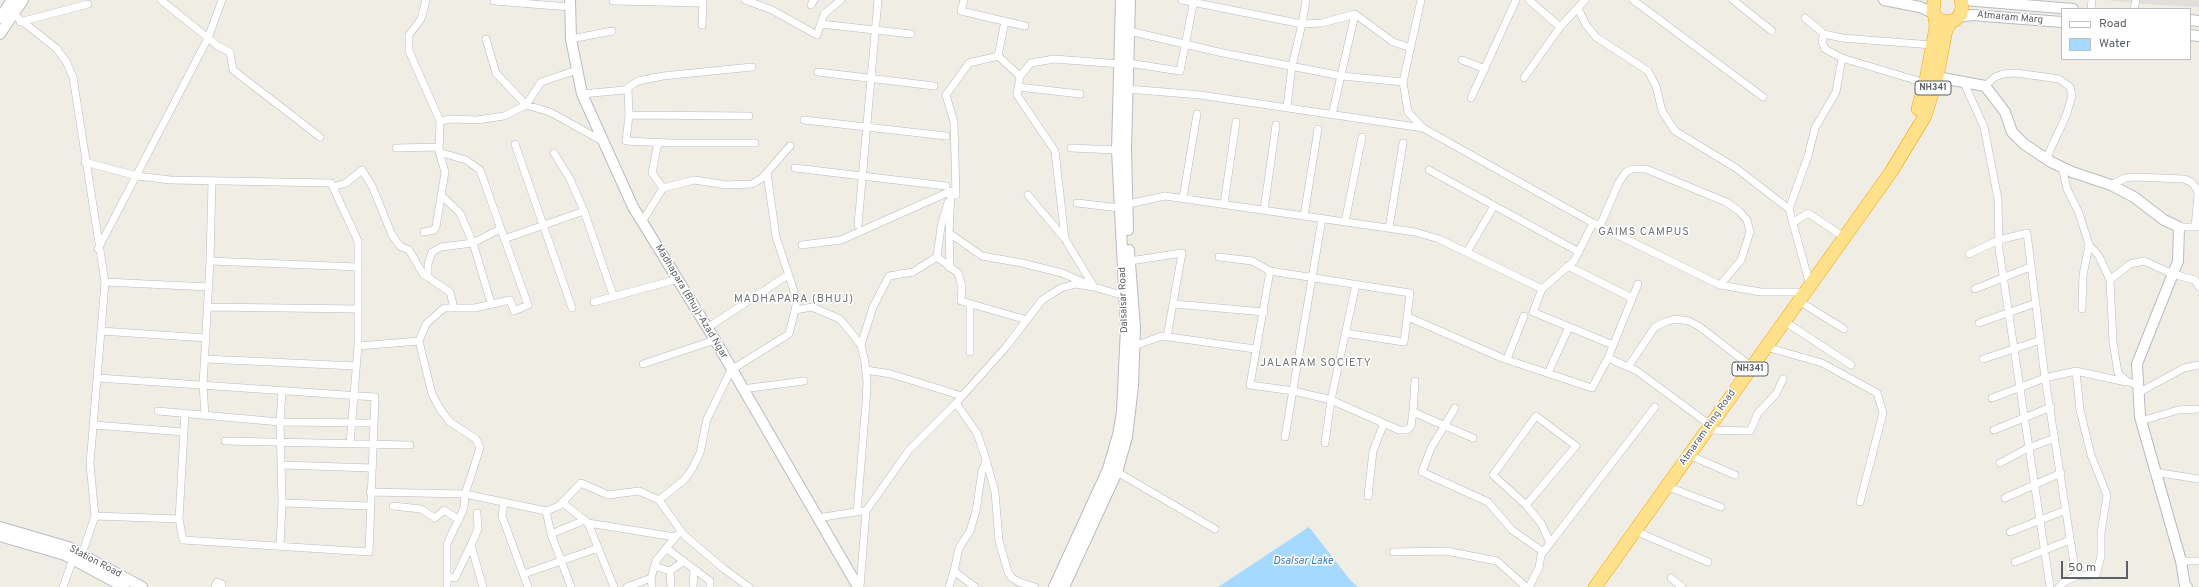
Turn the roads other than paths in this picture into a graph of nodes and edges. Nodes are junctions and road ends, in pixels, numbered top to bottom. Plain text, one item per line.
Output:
1 (12, 0) edge
2 (23, 0) edge
3 (160, 0) edge
4 (222, 0) edge
5 (426, 0) edge
6 (745, 0) edge
7 (841, 0) edge
8 (878, 0) edge
9 (964, 0) edge
10 (1121, 0) edge
11 (1130, 0) edge
12 (1182, 0) edge
13 (1306, 0) edge
14 (1421, 0) edge
15 (1516, 0) edge
16 (1529, 0) edge
17 (1585, 0) edge
18 (1633, 0) edge
19 (1734, 0) edge
20 (1884, 0) edge
21 (1960, 0) edge
22 (1964, 0) edge
23 (494, 1) dead end
24 (612, 1) dead end
25 (648, 1) edge
26 (703, 1) edge
27 (1194, 1) edge
28 (570, 3) edge
29 (88, 4) dead end
30 (1578, 8) junction
31 (2061, 8) edge
32 (1934, 10) edge
33 (1355, 14) junction
34 (0, 18) edge
35 (17, 18) junction
36 (1806, 18) dead end
37 (1955, 19) junction
38 (1005, 22) junction
39 (2061, 22) edge
40 (820, 24) junction
41 (1302, 24) junction
42 (702, 25) dead end
43 (1025, 26) dead end
44 (1560, 27) junction
45 (874, 30) junction
46 (612, 31) dead end
47 (1772, 31) dead end
48 (1129, 32) junction
49 (0, 34) edge
50 (911, 34) dead end
51 (1824, 34) junction
52 (208, 38) junction
53 (486, 39) dead end
54 (571, 39) junction
55 (1185, 44) junction
56 (1932, 44) junction
57 (1411, 48) junction
58 (998, 56) junction
59 (1842, 58) junction
60 (1462, 60) dead end
61 (1124, 64) junction
62 (1292, 66) junction
63 (752, 68) dead end
64 (1485, 69) junction
65 (577, 70) junction
66 (818, 72) dead end
67 (1020, 76) junction
68 (1342, 76) junction
69 (870, 78) junction
70 (1524, 78) dead end
71 (1942, 78) dead end
72 (1403, 82) junction
73 (1964, 82) junction
74 (1925, 83) junction
75 (934, 86) dead end
76 (1985, 86) junction
77 (1018, 87) junction
78 (628, 88) junction
79 (1128, 89) junction
80 (582, 94) junction
81 (1080, 94) dead end
82 (1762, 97) dead end
83 (1471, 98) dead end
84 (526, 105) junction
85 (1287, 108) junction
86 (1197, 114) dead end
87 (629, 115) junction
88 (1332, 115) junction
89 (749, 116) dead end
90 (804, 120) dead end
91 (440, 121) junction
92 (1236, 122) dead end
93 (1276, 125) dead end
94 (866, 127) junction
95 (1423, 128) junction
96 (1318, 129) dead end
97 (946, 136) dead end
98 (320, 137) dead end
99 (1362, 137) dead end
100 (604, 142) junction
101 (658, 143) junction
102 (755, 143) dead end
103 (1403, 143) dead end
104 (515, 144) dead end
105 (790, 146) dead end
106 (396, 148) dead end
107 (1071, 148) dead end
108 (439, 149) junction
109 (1117, 150) junction
110 (1904, 150) junction
111 (554, 153) dead end
112 (2046, 159) junction
113 (86, 162) junction
114 (2062, 167) junction
115 (795, 168) dead end
116 (1429, 170) dead end
117 (767, 173) junction
118 (862, 175) junction
119 (137, 176) junction
120 (212, 181) junction
121 (2111, 185) junction
122 (333, 187) junction
123 (663, 188) junction
124 (949, 188) junction
125 (1028, 195) dead end
126 (442, 196) junction
127 (1183, 198) junction
128 (1077, 203) dead end
129 (1224, 204) junction
130 (1124, 206) junction
131 (1494, 206) junction
132 (1789, 209) junction
133 (1264, 210) junction
134 (584, 211) junction
135 (1304, 216) junction
136 (1322, 219) junction
137 (642, 222) junction
138 (1345, 222) junction
139 (1794, 222) junction
140 (544, 224) junction
141 (858, 224) dead end
142 (1596, 224) junction
143 (2180, 227) junction
144 (2197, 227) edge
145 (1389, 228) junction
146 (500, 229) junction
147 (424, 232) dead end
148 (949, 233) junction
149 (1844, 237) junction
150 (504, 239) junction
151 (1065, 239) junction
152 (1999, 240) junction
153 (473, 243) junction
154 (802, 245) dead end
155 (2089, 246) junction
156 (98, 249) junction
157 (1467, 252) junction
158 (1579, 252) junction
159 (1969, 254) dead end
160 (937, 257) junction
161 (1219, 258) dead end
162 (210, 261) junction
163 (1130, 261) junction
164 (1568, 266) junction
165 (2030, 267) junction
166 (358, 268) junction
167 (950, 268) junction
168 (1270, 271) junction
169 (2173, 274) junction
170 (788, 275) junction
171 (428, 277) junction
172 (1312, 278) junction
173 (2003, 278) junction
174 (678, 279) junction
175 (2110, 280) junction
176 (105, 282) junction
177 (1356, 284) junction
178 (1638, 284) dead end
179 (1720, 285) junction
180 (2199, 286) edge
181 (209, 287) junction
182 (1094, 287) junction
183 (1542, 289) junction
184 (1975, 289) dead end
185 (1804, 292) junction
186 (613, 295) junction
187 (1125, 296) junction
188 (1632, 298) junction
189 (594, 302) dead end
190 (491, 303) junction
191 (2036, 303) junction
192 (970, 304) junction
193 (1174, 304) junction
194 (208, 307) junction
195 (454, 308) junction
196 (572, 308) dead end
197 (358, 309) junction
198 (2082, 309) dead end
199 (795, 310) junction
200 (1264, 312) junction
201 (2008, 313) junction
202 (1524, 316) dead end
203 (1408, 317) junction
204 (1027, 320) junction
205 (1784, 321) junction
206 (1979, 323) dead end
207 (1569, 327) junction
208 (707, 328) junction
209 (1844, 329) dead end
210 (101, 331) junction
211 (1345, 333) junction
212 (1167, 337) junction
213 (206, 338) junction
214 (715, 340) junction
215 (2041, 340) junction
216 (419, 341) junction
217 (861, 345) junction
218 (1613, 345) junction
219 (358, 346) junction
220 (1134, 346) junction
221 (1766, 347) junction
222 (2014, 348) junction
223 (1255, 349) junction
224 (970, 352) dead end
225 (1608, 358) junction
226 (1507, 359) junction
227 (1983, 359) dead end
228 (205, 360) junction
229 (643, 364) dead end
230 (1748, 364) dead end
231 (1851, 365) dead end
232 (2199, 365) edge
233 (356, 366) junction
234 (1628, 367) junction
235 (731, 370) junction
236 (866, 370) junction
237 (2076, 371) junction
238 (1548, 373) junction
239 (98, 378) junction
240 (2045, 378) junction
241 (1783, 379) dead end
242 (1415, 380) dead end
243 (804, 381) dead end
244 (2128, 382) junction
245 (203, 385) junction
246 (2019, 387) junction
247 (742, 389) junction
248 (2138, 389) junction
249 (1294, 390) junction
250 (282, 391) junction
251 (353, 395) junction
252 (962, 396) junction
253 (1992, 398) dead end
254 (1331, 400) junction
255 (956, 403) junction
256 (1655, 407) dead end
257 (2051, 407) junction
258 (1455, 408) dead end
259 (2199, 409) edge
260 (158, 411) dead end
261 (1414, 412) junction
262 (185, 413) junction
263 (204, 415) junction
264 (2024, 418) junction
265 (2141, 421) junction
266 (280, 422) junction
267 (351, 423) junction
268 (374, 423) junction
269 (1384, 423) junction
270 (94, 425) junction
271 (1443, 426) junction
272 (1708, 428) junction
273 (1994, 430) dead end
274 (184, 432) junction
275 (1286, 437) dead end
276 (1473, 438) dead end
277 (2056, 438) junction
278 (225, 441) dead end
279 (281, 443) junction
280 (1325, 443) dead end
281 (350, 444) junction
282 (373, 444) junction
283 (410, 445) dead end
284 (2028, 448) junction
285 (1689, 455) junction
286 (986, 461) junction
287 (2000, 463) dead end
288 (282, 465) junction
289 (372, 468) junction
290 (1117, 472) junction
291 (2154, 472) junction
292 (2061, 473) junction
293 (1735, 475) dead end
294 (2199, 478) edge
295 (2034, 485) junction
296 (1666, 486) junction
297 (370, 492) junction
298 (465, 494) junction
299 (1368, 496) dead end
300 (2005, 498) dead end
301 (659, 500) junction
302 (504, 502) junction
303 (562, 502) junction
304 (1860, 502) dead end
305 (282, 503) junction
306 (1526, 505) junction
307 (370, 506) junction
308 (393, 506) dead end
309 (1721, 507) dead end
310 (2066, 510) junction
311 (546, 511) junction
312 (866, 511) junction
313 (857, 512) junction
314 (477, 513) dead end
315 (95, 516) junction
316 (816, 518) junction
317 (179, 519) junction
318 (459, 520) junction
319 (2039, 521) junction
320 (587, 522) junction
321 (0, 527) edge
322 (1215, 529) dead end
323 (681, 530) junction
324 (1635, 531) junction
325 (2010, 532) dead end
326 (551, 534) junction
327 (0, 536) edge
328 (675, 537) junction
329 (2070, 540) junction
330 (1550, 543) junction
331 (471, 545) junction
332 (280, 546) junction
333 (598, 548) junction
334 (666, 548) junction
335 (2044, 551) junction
336 (1393, 552) dead end
337 (1541, 555) junction
338 (77, 557) junction
339 (2181, 561) junction
340 (2199, 561) edge
341 (562, 562) junction
342 (684, 562) junction
343 (1708, 562) dead end
344 (2015, 562) dead end
345 (654, 566) junction
346 (694, 569) junction
347 (670, 571) junction
348 (954, 571) junction
349 (524, 574) junction
350 (2076, 576) junction
351 (447, 577) junction
352 (651, 578) junction
353 (1671, 578) dead end
354 (63, 587) edge
355 (124, 587) edge
356 (142, 587) edge
357 (215, 587) edge
358 (222, 587) edge
359 (447, 587) edge
360 (482, 587) edge
361 (528, 587) edge
362 (571, 587) edge
363 (614, 587) edge
364 (627, 587) edge
365 (652, 587) edge
366 (671, 587) edge
367 (693, 587) edge
368 (710, 587) edge
369 (749, 587) edge
370 (859, 587) edge
371 (949, 587) edge
372 (975, 587) edge
373 (1035, 587) edge
374 (1054, 587) edge
375 (1064, 587) edge
376 (1528, 587) edge
377 (1595, 587) edge
378 (1682, 587) edge
379 (2050, 587) edge
380 (2059, 587) edge
381 (2186, 587) edge

1 - 34 street
2 - 35 street
3 - 52 street
4 - 52 street
5 - 91 street
6 - 40 street
7 - 40 street
8 - 45 street
9 - 38 street
10 - 61 street, Dalsalsar Road
11 - 48 street, Dalsalsar Road
12 - 27 street
13 - 41 street
14 - 57 street
15 - 64 street
16 - 44 street
17 - 30 street
18 - 82 street
19 - 47 street
20 - 32 street
21 - 37 highway, NH341
22 - 31 street, Atmaram Marg
23 - 28 street
24 - 25 street
25 - 26 street
26 - 42 street
27 - 41 street
27 - 55 street
28 - 54 street, Madhapara (Bhuj)-Azad Ngar
29 - 35 street
30 - 44 street
30 - 132 street
32 - 37 highway
32 - 56 highway, Atmaram Ring Road / NH341
33 - 41 street
33 - 57 street
33 - 68 street
35 - 49 street
35 - 113 street
36 - 51 street
37 - 39 street, Atmaram Marg
37 - 110 highway, Atmaram Ring Road / NH341
38 - 43 street
38 - 58 street
40 - 45 street
41 - 62 street
44 - 70 street
45 - 50 street
45 - 69 street
46 - 54 street
48 - 55 street
48 - 61 street, Dalsalsar Road
51 - 56 street
51 - 59 street
52 - 98 street
52 - 119 street
53 - 84 street
54 - 65 street, Madhapara (Bhuj)-Azad Ngar
55 - 61 street
55 - 62 street
56 - 74 highway, Atmaram Ring Road / NH341
57 - 72 street
58 - 67 street
58 - 124 street
59 - 74 street
59 - 132 street
60 - 64 street
61 - 67 street
61 - 79 street, Dalsalsar Road
61 - 109 street, Dalsalsar Road
62 - 68 street
62 - 85 street
63 - 78 street
64 - 83 street
65 - 80 street, Madhapara (Bhuj)-Azad Ngar
65 - 84 street
66 - 69 street
67 - 77 street
68 - 72 street
68 - 88 street
69 - 75 street
69 - 94 street
71 - 73 street
72 - 95 street
73 - 76 street
73 - 152 street
74 - 110 highway, Atmaram Ring Road / NH341
76 - 112 street
76 - 112 street
77 - 81 street
77 - 151 street
78 - 80 street
78 - 87 street
79 - 85 street
79 - 130 street, Dalsalsar Road
80 - 100 street, Madhapara (Bhuj)-Azad Ngar
84 - 91 street
84 - 100 street
85 - 88 street
86 - 127 street
87 - 89 street
87 - 101 street
88 - 95 street
90 - 94 street
91 - 108 street
92 - 129 street
93 - 133 street
94 - 97 street
94 - 118 street
95 - 142 street
96 - 135 street
99 - 138 street
100 - 137 street, Madhapara (Bhuj)-Azad Ngar
101 - 102 street
101 - 123 street
103 - 145 street
104 - 140 street
105 - 117 street
106 - 108 street
107 - 109 street
108 - 126 street
108 - 146 street
109 - 130 street, Dalsalsar Road
110 - 149 highway, Atmaram Ring Road / NH341
111 - 134 street
112 - 114 street
113 - 119 street
113 - 156 street
114 - 121 street
114 - 155 street
115 - 118 street
116 - 131 street
117 - 123 street
117 - 170 street
118 - 124 street
118 - 141 street
119 - 120 street
119 - 156 street
120 - 122 street
120 - 162 street
121 - 143 street
121 - 144 street
122 - 166 street
122 - 171 street
123 - 137 street
124 - 148 street
124 - 154 street
124 - 160 street
125 - 151 street
126 - 147 street
126 - 153 street
127 - 129 street
127 - 130 street
128 - 130 street
129 - 133 street
130 - 163 street, Dalsalsar Road
130 - 187 street, Dalsalsar Road
131 - 157 street
131 - 158 street
132 - 139 street
133 - 135 street
134 - 140 street
134 - 186 street
135 - 136 street
136 - 138 street
136 - 172 street
137 - 174 street, Madhapara (Bhuj)-Azad Ngar
138 - 145 street
139 - 149 street
139 - 185 street
140 - 150 street
140 - 196 street
142 - 158 street
142 - 179 street
142 - 179 street
143 - 144 street
143 - 169 street
145 - 157 street
146 - 150 street
146 - 153 street
148 - 167 street
148 - 182 street
149 - 185 highway, Atmaram Ring Road / NH341
150 - 190 street
151 - 182 street
152 - 159 street
152 - 165 street
152 - 173 street
153 - 171 street
153 - 190 street
155 - 175 street
155 - 198 street
156 - 176 street
157 - 183 street
158 - 164 street
160 - 167 street
160 - 217 street
161 - 168 street
162 - 166 street
162 - 181 street
163 - 193 street
163 - 220 street, Dalsalsar Road
164 - 183 street
164 - 188 street
165 - 173 street
165 - 191 street
166 - 197 street
167 - 192 street
168 - 172 street
168 - 200 street
169 - 175 street
169 - 180 street
169 - 248 street
170 - 199 street
170 - 208 street
171 - 195 street
172 - 177 street
172 - 249 street
173 - 184 street
173 - 201 street
174 - 186 street
174 - 208 street, Madhapara (Bhuj)-Azad Ngar
175 - 244 street
176 - 181 street
176 - 210 street
177 - 203 street
177 - 211 street
178 - 188 street
179 - 185 street
181 - 194 street
182 - 187 street
182 - 204 street
183 - 207 street
185 - 205 highway, Atmaram Ring Road / NH341
185 - 209 street
186 - 189 street
187 - 374 street, Dalsalsar Road
188 - 218 street
190 - 195 street
191 - 201 street
191 - 215 street
192 - 204 street
192 - 224 street
193 - 200 street
193 - 212 street
194 - 197 street
194 - 213 street
195 - 216 street
197 - 219 street
199 - 217 street
199 - 235 street
200 - 223 street
201 - 206 street
201 - 222 street
202 - 226 street
203 - 211 street
203 - 226 street
204 - 252 street
205 - 221 highway, Atmaram Ring Road / NH341
205 - 231 street
207 - 218 street
207 - 238 street
208 - 214 street, Madhapara (Bhuj)-Azad Ngar
210 - 213 street
210 - 239 street
211 - 254 street
212 - 220 street
212 - 223 street
213 - 228 street
214 - 229 street
214 - 235 street, Madhapara (Bhuj)-Azad Ngar
215 - 222 street
215 - 240 street
216 - 219 street
216 - 298 street
217 - 236 street
218 - 225 street
219 - 233 street
220 - 290 street, Dalsalsar Road
221 - 272 highway, Atmaram Ring Road / NH341
221 - 304 street
222 - 227 street
222 - 246 street
223 - 249 street
225 - 234 street
225 - 238 street
226 - 238 street
228 - 233 street
228 - 245 street
230 - 234 street
232 - 248 street
233 - 251 street
234 - 272 street
235 - 247 street, Madhapara (Bhuj)-Azad Ngar
235 - 301 street
236 - 252 street
236 - 313 street
237 - 240 street
237 - 244 street
237 - 350 street
239 - 245 street
239 - 270 street
240 - 246 street
240 - 257 street
241 - 272 street
242 - 261 street
243 - 247 street
244 - 248 street
245 - 250 street
245 - 263 street
246 - 253 street
246 - 264 street
247 - 316 street, Madhapara (Bhuj)-Azad Ngar
248 - 265 street
249 - 254 street
249 - 275 street
250 - 251 street
250 - 266 street
251 - 267 street
251 - 268 street
252 - 255 street
254 - 269 street
254 - 280 street
255 - 286 street
255 - 312 street
256 - 330 street
257 - 264 street
257 - 277 street
258 - 271 street
259 - 265 street
260 - 262 street
261 - 269 street
261 - 271 street
262 - 263 street
262 - 274 street
263 - 266 street
264 - 273 street
264 - 284 street
265 - 291 street
266 - 267 street
266 - 279 street
267 - 268 street
267 - 281 street
268 - 282 street
269 - 299 street
270 - 274 street
270 - 315 street
271 - 276 street
271 - 337 street
272 - 285 highway, Atmaram Ring Road / NH341
274 - 317 street
277 - 284 street
277 - 292 street
278 - 279 street
279 - 281 street
279 - 288 street
281 - 282 street
282 - 283 street
282 - 289 street
284 - 287 street
284 - 295 street
285 - 293 street
285 - 296 highway, Atmaram Ring Road / NH341
286 - 348 street
286 - 373 street
288 - 289 street
288 - 305 street
289 - 297 street
290 - 322 street
290 - 375 street, Dalsalsar Road
291 - 294 street
291 - 339 street
292 - 295 street
292 - 310 street
295 - 300 street
295 - 319 street
296 - 309 street
296 - 324 highway, Atmaram Ring Road / NH341
297 - 298 street
297 - 307 street
298 - 302 street
298 - 318 street
301 - 303 street
301 - 323 street
302 - 311 street
302 - 349 street
303 - 311 street
303 - 320 street
305 - 307 street
305 - 332 street
306 - 306 street
306 - 330 street
307 - 332 street
308 - 318 street
310 - 319 street
310 - 329 street
311 - 326 street
312 - 313 street
312 - 370 street
313 - 316 street
314 - 331 street
315 - 317 street
315 - 338 street
316 - 370 street, Madhapara (Bhuj)-Azad Ngar
317 - 332 street
318 - 351 street
319 - 325 street
319 - 335 street
320 - 326 street
320 - 328 street
320 - 333 street
321 - 338 street, Station Road
323 - 328 street
323 - 369 street
324 - 343 street
324 - 377 highway, Atmaram Ring Road / NH341
326 - 341 street
327 - 338 street, Station Road
328 - 334 street
329 - 335 street
329 - 350 street
330 - 337 street
331 - 351 street
331 - 360 street
333 - 341 street
333 - 363 street
334 - 342 street
334 - 345 street
335 - 344 street
335 - 379 street
336 - 376 street
337 - 376 street
338 - 354 street
338 - 355 street, Station Road
338 - 356 street, Station Road
339 - 340 street
339 - 381 street
341 - 349 street
341 - 362 street
342 - 346 street
342 - 347 street
345 - 347 street
345 - 352 street
346 - 367 street
346 - 368 street
347 - 366 street
348 - 371 street
348 - 372 street
349 - 361 street
350 - 380 street
351 - 359 street
352 - 364 street
352 - 365 street
353 - 378 street
357 - 358 street

